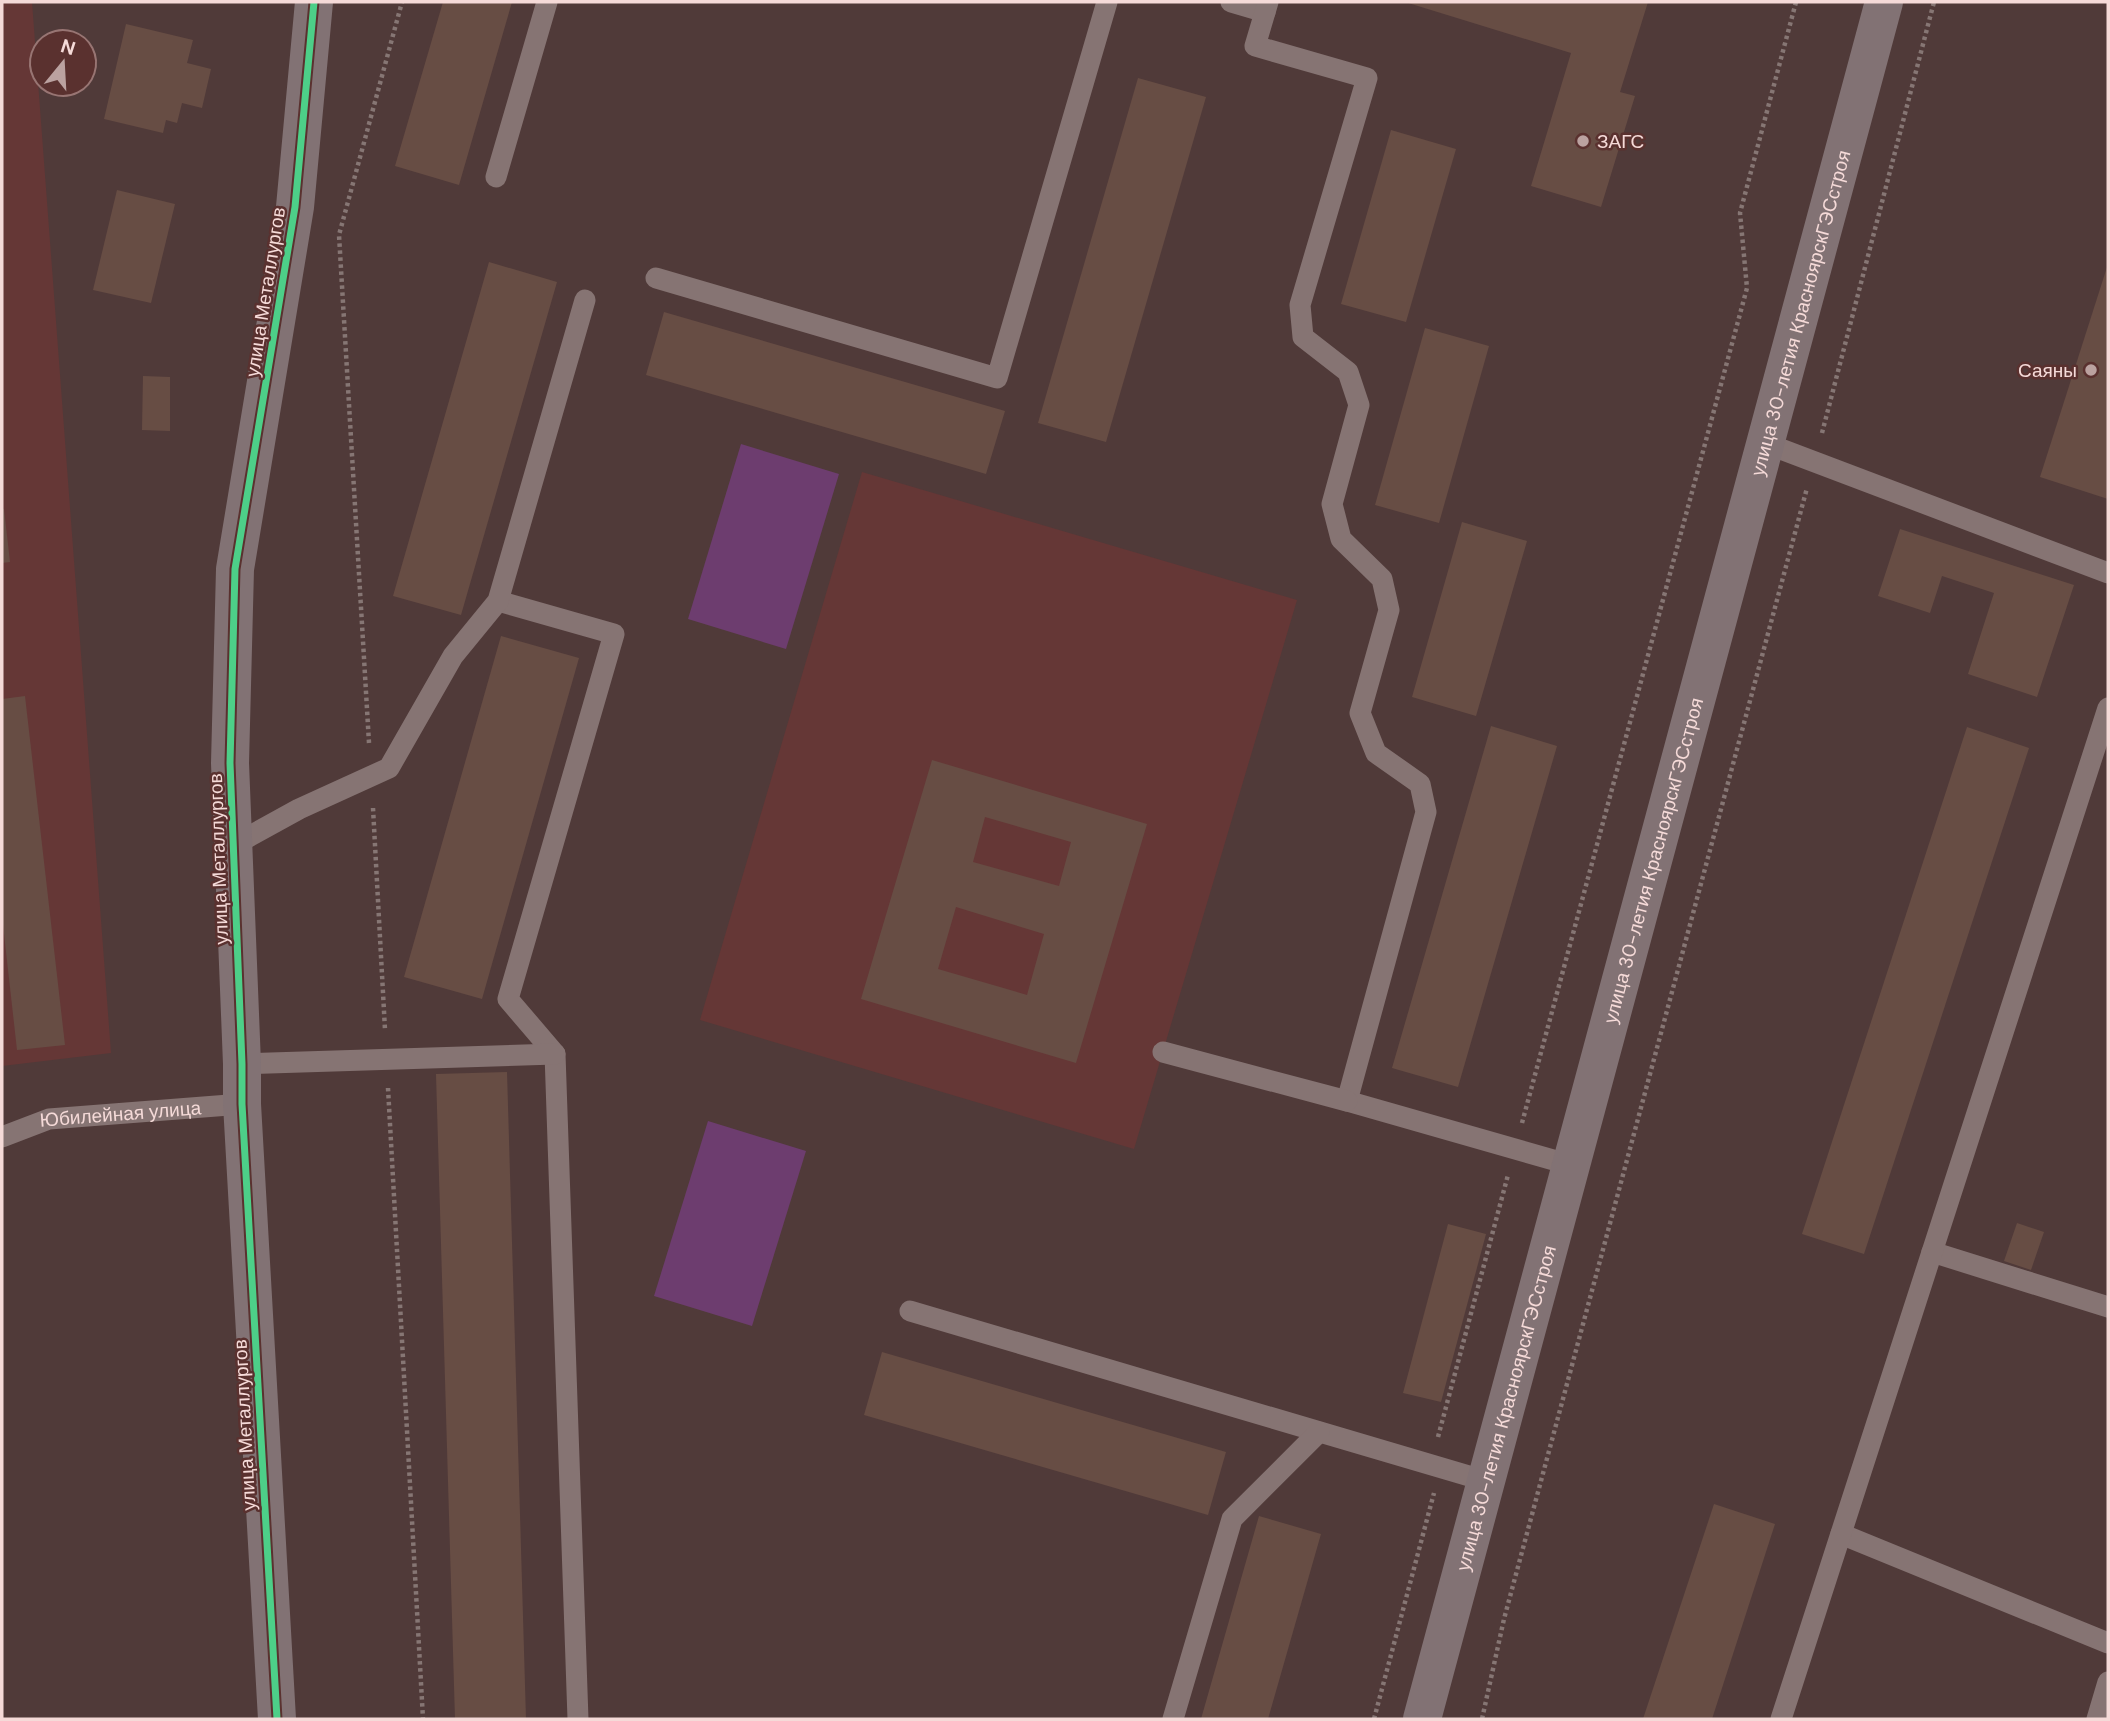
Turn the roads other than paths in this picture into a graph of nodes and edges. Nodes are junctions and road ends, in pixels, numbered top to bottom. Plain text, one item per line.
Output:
1 (314, 2) edge
2 (548, 2) edge
3 (1107, 2) edge
4 (1231, 2) edge
5 (1884, 2) edge
6 (1267, 7) edge
7 (496, 177) dead end
8 (656, 278) dead end
9 (585, 300) dead end
10 (1765, 443) junction
11 (2108, 573) edge
12 (498, 601) junction
13 (2108, 708) edge
14 (232, 846) junction
15 (1163, 1052) dead end
16 (555, 1054) junction
17 (242, 1064) junction
18 (1347, 1101) junction
19 (242, 1104) junction
20 (2, 1138) edge
21 (1571, 1165) junction
22 (1932, 1252) junction
23 (2108, 1307) edge
24 (910, 1311) dead end
25 (1319, 1432) junction
26 (1486, 1481) junction
27 (1840, 1534) junction
28 (2108, 1643) edge
29 (2108, 1682) edge
30 (277, 1719) edge
31 (578, 1719) edge
32 (1173, 1719) edge
33 (1422, 1719) edge
34 (1781, 1719) edge
35 (2097, 1719) edge

1 - 14 main road, улица Металлургов
2 - 7 lane
3 - 8 lane
4 - 6 lane
5 - 10 main road, улица 30-летия КрасноярскГЭСстроя
6 - 18 lane
9 - 12 lane
10 - 11 lane
10 - 21 main road, улица 30-летия КрасноярскГЭСстроя
12 - 14 lane
12 - 16 lane
13 - 22 lane
14 - 17 main road, улица Металлургов
15 - 18 lane
16 - 17 lane
16 - 31 lane
17 - 19 main road, улица Металлургов
18 - 21 lane
19 - 20 lane, Юбилейная улица
19 - 30 main road, улица Металлургов
21 - 26 main road, улица 30-летия КрасноярскГЭСстроя
22 - 23 lane
22 - 27 lane
24 - 25 lane
25 - 26 lane
25 - 32 lane
26 - 33 main road, улица 30-летия КрасноярскГЭСстроя
27 - 28 lane
27 - 34 lane
29 - 35 lane

